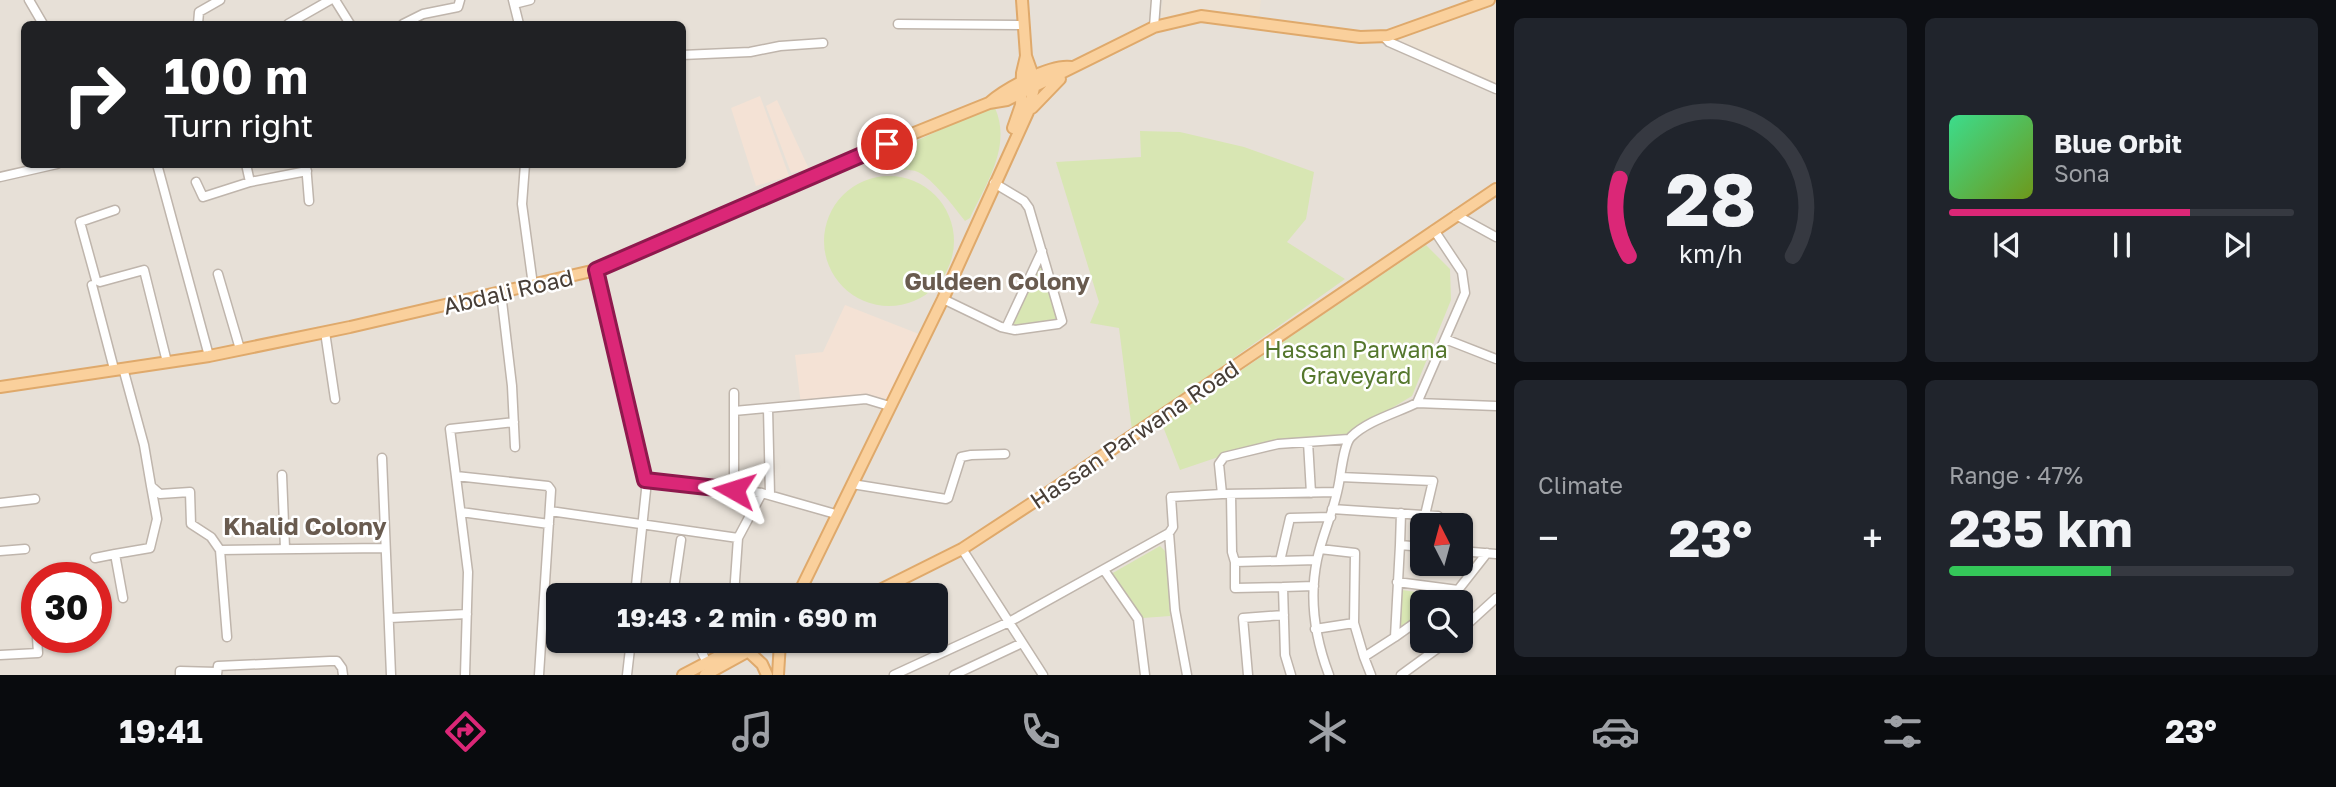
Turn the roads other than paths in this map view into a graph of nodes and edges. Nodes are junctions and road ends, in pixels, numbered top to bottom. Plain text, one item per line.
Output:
1 (29, 0) edge
2 (220, 0) edge
3 (333, 0) edge
4 (460, 0) edge
5 (530, 0) edge
6 (1022, 0) edge
7 (1156, 0) edge
8 (1489, 0) edge
9 (513, 2) edge
10 (1470, 3) edge
11 (41, 21) edge
12 (198, 21) edge
13 (294, 21) edge
14 (349, 21) edge
15 (409, 21) edge
16 (518, 21) edge
17 (898, 24) dead end
18 (1024, 25) junction
19 (1154, 27) junction
20 (1384, 37) junction
21 (823, 43) dead end
22 (686, 55) edge
23 (1071, 67) junction
24 (1028, 86) junction
25 (1496, 89) edge
26 (994, 103) junction
27 (1028, 112) junction
28 (1015, 123) junction
29 (1011, 141) junction
30 (39, 168) edge
31 (158, 168) edge
32 (247, 168) edge
33 (306, 168) edge
34 (525, 168) edge
35 (0, 177) edge
36 (196, 181) dead end
37 (250, 182) junction
38 (994, 183) junction
39 (1496, 190) edge
40 (309, 201) dead end
41 (115, 210) dead end
42 (1456, 215) junction
43 (1434, 230) junction
44 (1496, 237) edge
45 (1042, 251) junction
46 (953, 267) junction
47 (596, 270) junction
48 (218, 274) dead end
49 (92, 285) dead end
50 (534, 285) junction
51 (501, 293) junction
52 (943, 299) junction
53 (1006, 328) junction
54 (325, 332) junction
55 (1445, 339) junction
56 (240, 349) junction
57 (209, 356) junction
58 (1496, 359) edge
59 (167, 362) junction
60 (118, 369) junction
61 (0, 387) edge
62 (734, 393) dead end
63 (335, 399) dead end
64 (1417, 403) junction
65 (886, 405) junction
66 (1496, 406) edge
67 (768, 408) junction
68 (734, 411) junction
69 (514, 422) junction
70 (1349, 439) junction
71 (1308, 442) junction
72 (515, 447) dead end
73 (1004, 454) dead end
74 (382, 458) dead end
75 (282, 475) dead end
76 (456, 476) junction
77 (1340, 477) junction
78 (645, 480) junction
79 (852, 485) junction
80 (151, 486) junction
81 (734, 490) junction
82 (1338, 492) junction
83 (1311, 493) junction
84 (766, 494) junction
85 (1226, 494) junction
86 (35, 499) dead end
87 (0, 503) edge
88 (550, 511) junction
89 (461, 512) junction
90 (832, 513) junction
91 (1332, 513) junction
92 (1401, 513) junction
93 (1425, 513) edge
94 (1410, 514) edge
95 (549, 524) junction
96 (642, 524) junction
97 (1169, 533) junction
98 (738, 538) junction
99 (681, 540) dead end
100 (1400, 545) junction
101 (1410, 546) edge
102 (25, 548) dead end
103 (285, 548) junction
104 (385, 548) junction
105 (962, 549) junction
106 (1320, 549) junction
107 (220, 550) junction
108 (0, 551) edge
109 (1474, 552) edge
110 (115, 554) junction
111 (1492, 554) edge
112 (95, 558) dead end
113 (1317, 560) junction
114 (1280, 561) junction
115 (1235, 562) junction
116 (1104, 570) junction
117 (1397, 582) junction
118 (636, 583) edge
119 (675, 583) edge
120 (735, 583) edge
121 (801, 583) edge
122 (801, 583) edge
123 (894, 583) edge
124 (1314, 586) junction
125 (1283, 587) junction
126 (1458, 590) joint
127 (123, 598) dead end
128 (1496, 598) edge
129 (467, 614) junction
130 (1284, 615) junction
131 (390, 618) junction
132 (1473, 619) edge
133 (1009, 622) junction
134 (1354, 623) junction
135 (1410, 626) edge
136 (1315, 629) junction
137 (226, 637) dead end
138 (1395, 637) junction
139 (1022, 643) junction
140 (38, 653) edge
141 (630, 653) edge
142 (736, 653) edge
143 (754, 653) edge
144 (774, 653) edge
145 (1431, 653) edge
146 (0, 655) edge
147 (1364, 657) junction
148 (706, 669) edge
149 (217, 673) edge
150 (180, 675) edge
151 (343, 675) edge
152 (391, 675) edge
153 (465, 675) edge
154 (539, 675) edge
155 (627, 675) edge
156 (683, 675) edge
157 (767, 675) edge
158 (776, 675) edge
159 (894, 675) edge
160 (954, 675) edge
161 (1043, 675) edge
162 (1146, 675) edge
163 (1187, 675) edge
164 (1248, 675) edge
165 (1291, 675) edge
166 (1329, 675) edge
167 (1371, 675) edge
168 (1401, 675) edge

1 - 11 street
2 - 12 street
3 - 13 street
3 - 14 street
4 - 15 street
5 - 9 street
6 - 18 main road
7 - 19 street
8 - 10 main road, Abdali Road
9 - 16 street
10 - 20 main road, Abdali Road
17 - 18 street
18 - 24 main road
19 - 20 main road, Abdali Road
19 - 23 main road, Abdali Road
20 - 25 street
21 - 22 street
23 - 24 main road, Abdali Road
23 - 27 main road
24 - 26 main road, Abdali Road
24 - 27 main road
24 - 28 main road
26 - 28 main road
26 - 47 main road, Abdali Road
27 - 29 main road
28 - 29 main road
29 - 38 main road
29 - 46 main road
30 - 35 street
31 - 57 street
32 - 37 street
33 - 37 street
33 - 40 street
34 - 50 street
36 - 37 street
38 - 45 street
38 - 46 main road
39 - 42 main road, Hassan Parwana Road
41 - 59 street
42 - 43 main road, Hassan Parwana Road
42 - 44 street
43 - 55 street
43 - 105 main road, Hassan Parwana Road
45 - 53 street
45 - 53 street
46 - 52 main road
46 - 65 main road
47 - 50 main road, Abdali Road
47 - 78 street
48 - 56 street
49 - 60 street
50 - 51 main road, Abdali Road
51 - 54 main road, Abdali Road
51 - 69 street
52 - 53 street
52 - 79 main road
54 - 56 main road, Abdali Road
54 - 63 street
55 - 58 street
55 - 64 street
56 - 57 main road, Abdali Road
57 - 59 main road, Abdali Road
59 - 60 main road, Abdali Road
60 - 61 main road, Abdali Road
60 - 80 street
62 - 68 street
64 - 66 street
64 - 70 street
65 - 67 street
65 - 90 main road
67 - 68 street
67 - 84 street
68 - 81 street
69 - 72 street
69 - 76 street
70 - 71 street
70 - 77 street
71 - 83 street
71 - 85 street
73 - 79 street
74 - 104 street
75 - 103 street
76 - 88 street
76 - 89 street
77 - 82 street
77 - 93 street
78 - 81 street
78 - 96 street
79 - 121 main road
80 - 107 street
80 - 110 street
81 - 84 street
82 - 83 street
82 - 91 street
83 - 85 street
84 - 90 street
84 - 98 street
85 - 97 street
85 - 115 street
86 - 87 street
88 - 95 street
88 - 96 street
89 - 95 street
89 - 129 street
90 - 122 main road
91 - 92 street
91 - 106 street
91 - 114 street
92 - 94 street
92 - 100 street
95 - 154 street
96 - 98 street
96 - 118 street
97 - 116 street
97 - 163 street
98 - 120 street
99 - 119 street
100 - 101 street
100 - 117 street
102 - 108 street
103 - 104 street
103 - 107 street
104 - 131 street
105 - 123 main road, Hassan Parwana Road
105 - 133 street
106 - 113 street
106 - 134 street
107 - 137 street
109 - 111 street
110 - 112 street
110 - 127 street
111 - 126 street
113 - 114 street
113 - 124 street
114 - 115 street
115 - 125 street
116 - 133 street
116 - 162 street
117 - 126 street
117 - 138 street
124 - 125 street
124 - 136 street
125 - 130 street
128 - 132 street
129 - 131 street
129 - 153 street
130 - 164 street
130 - 165 street
131 - 152 street
133 - 139 street
133 - 159 street
134 - 136 street
134 - 147 street
135 - 138 street
136 - 166 street
138 - 147 street
139 - 160 street
139 - 161 street
140 - 146 street
141 - 155 street
142 - 148 main road
143 - 157 main road
144 - 158 main road
145 - 168 street
147 - 167 street
148 - 156 main road
149 - 150 street
149 - 151 street

